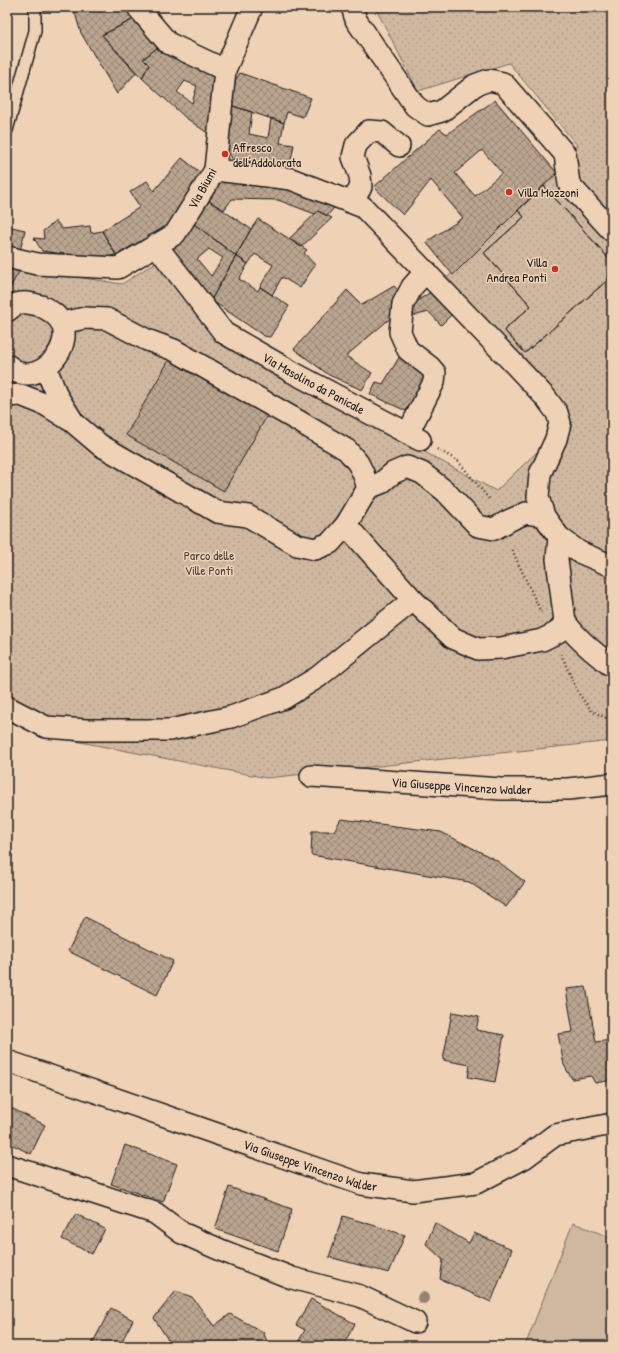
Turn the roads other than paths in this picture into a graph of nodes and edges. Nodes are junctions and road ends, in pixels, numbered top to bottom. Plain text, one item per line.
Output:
1 (36, 7) edge
2 (139, 7) edge
3 (252, 7) edge
4 (352, 7) edge
5 (225, 70) junction
6 (7, 130) edge
7 (400, 146) dead end
8 (215, 170) junction
9 (345, 200) junction
10 (612, 231) edge
11 (156, 245) junction
12 (7, 257) edge
13 (426, 272) junction
14 (7, 311) edge
15 (62, 323) junction
16 (7, 365) edge
17 (46, 368) junction
18 (7, 396) edge
19 (74, 423) junction
20 (368, 488) junction
21 (544, 516) junction
22 (346, 525) junction
23 (559, 537) junction
24 (612, 566) edge
25 (413, 600) junction
26 (565, 622) junction
27 (612, 666) edge
28 (7, 707) edge
29 (311, 776) dead end
30 (612, 784) edge
31 (7, 1061) edge
32 (612, 1124) edge
33 (7, 1166) edge
34 (415, 1322) dead end

1 - 6 lane
2 - 5 street
3 - 5 street, Via Biumi
4 - 10 street
5 - 8 street, Via Biumi
7 - 9 street
8 - 9 street
8 - 11 street, Via Biumi
9 - 13 street
11 - 12 street, Via Biumi
11 - 13 street, Via Masolino da Panicale
13 - 21 street
14 - 15 street
15 - 17 street
15 - 20 street
16 - 17 street
17 - 19 street
18 - 19 street
19 - 22 street
20 - 21 street
20 - 22 street
21 - 23 street
22 - 25 street
23 - 24 street
23 - 26 street
25 - 26 street
25 - 28 street
26 - 27 street
29 - 30 street, Via Giuseppe Vincenzo Walder
31 - 32 street, Via Giuseppe Vincenzo Walder
33 - 34 street

